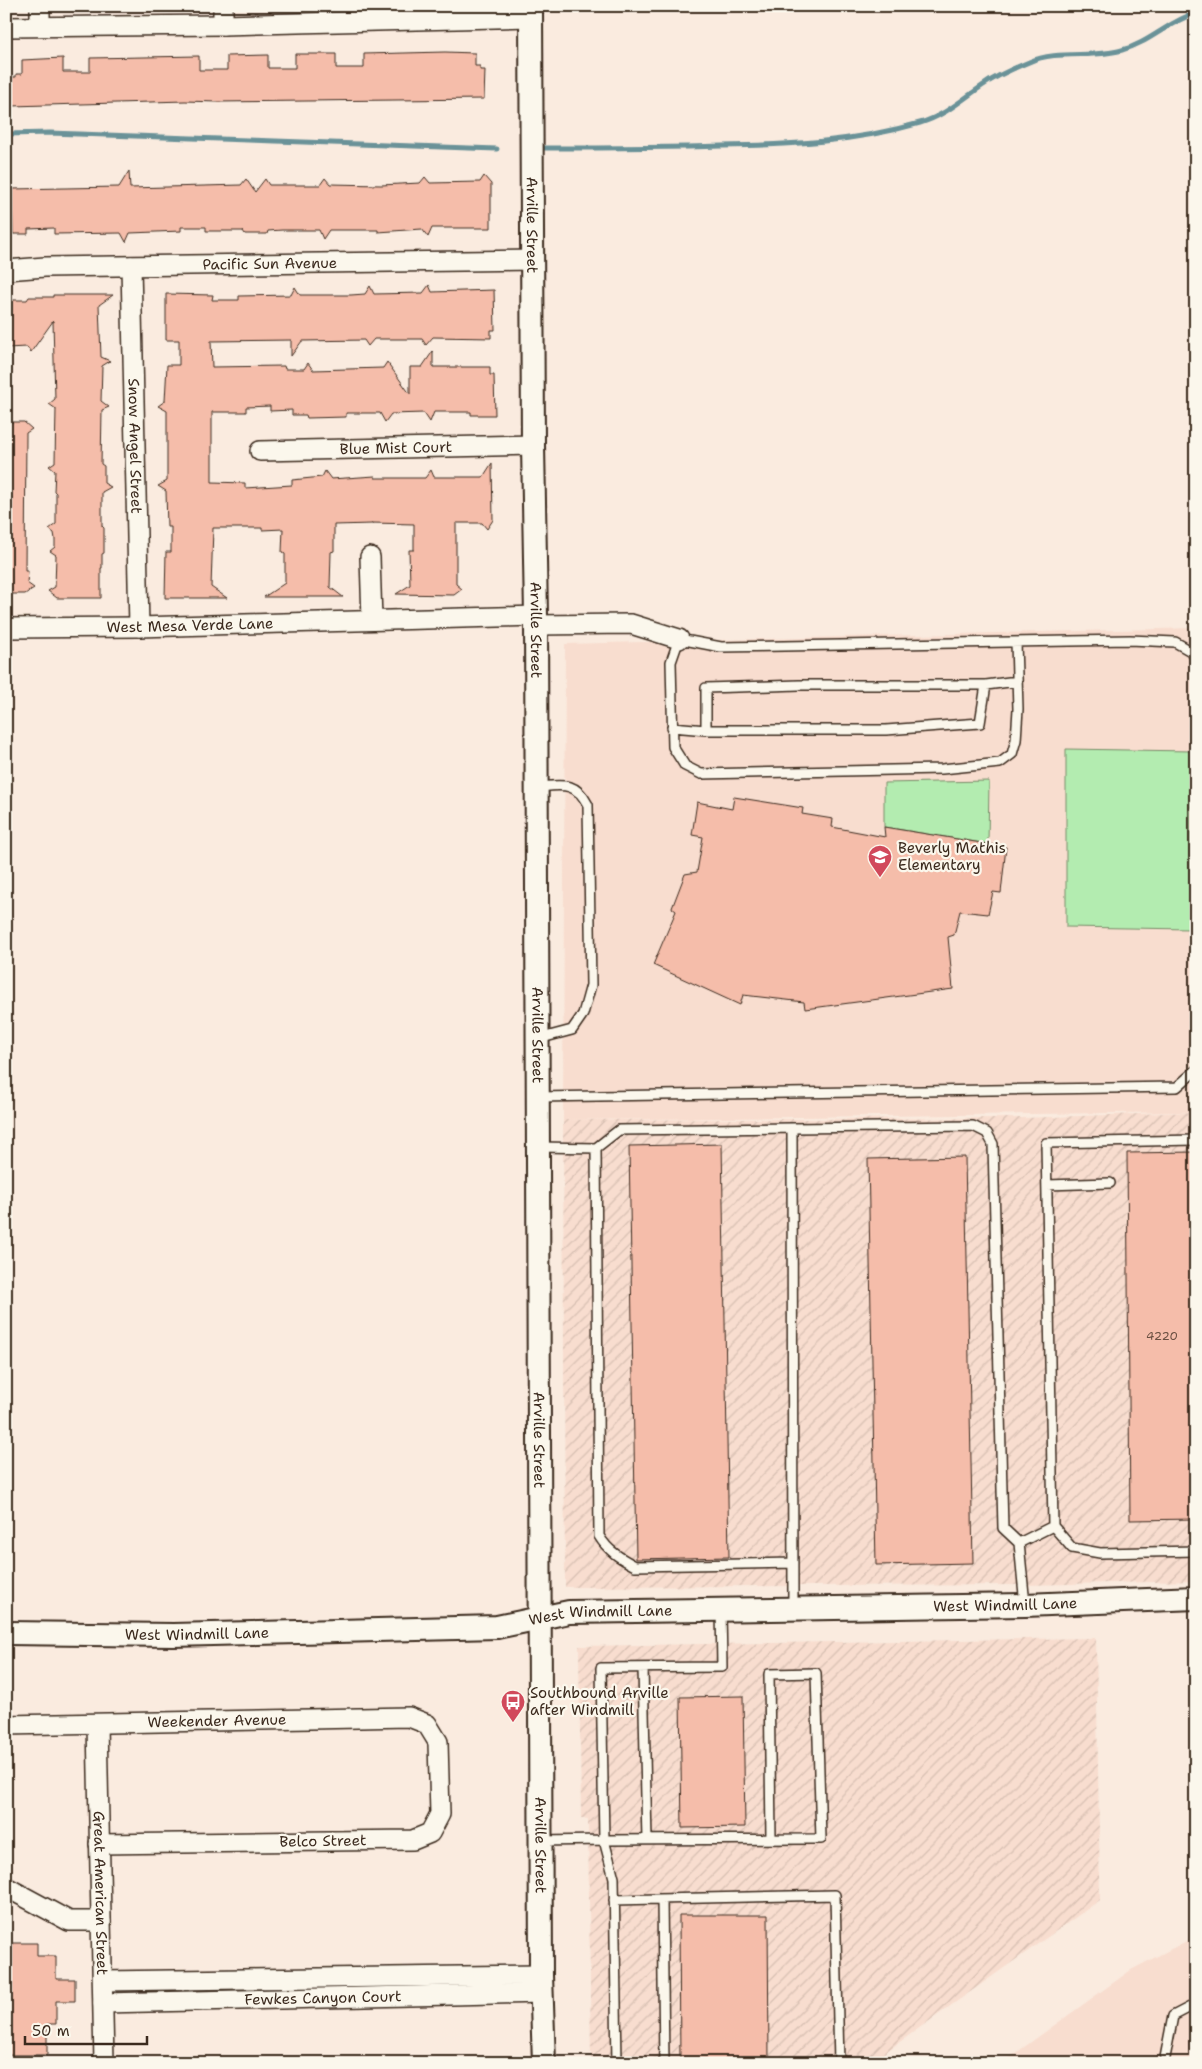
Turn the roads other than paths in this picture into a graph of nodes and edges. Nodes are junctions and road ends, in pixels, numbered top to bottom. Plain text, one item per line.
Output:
1 (40, 6) edge
2 (223, 6) edge
3 (531, 12) edge
4 (410, 14) edge
5 (223, 25) junction
6 (40, 26) junction
7 (6, 27) edge
8 (533, 260) junction
9 (131, 266) junction
10 (6, 270) edge
11 (533, 445) junction
12 (260, 451) dead end
13 (370, 557) dead end
14 (372, 620) junction
15 (536, 620) junction
16 (139, 627) junction
17 (6, 628) edge
18 (679, 639) junction
19 (1016, 642) junction
20 (1196, 654) edge
21 (1017, 681) junction
22 (986, 685) junction
23 (672, 727) junction
24 (706, 730) junction
25 (537, 787) junction
26 (538, 1039) junction
27 (1196, 1070) edge
28 (538, 1097) junction
29 (792, 1128) junction
30 (1196, 1140) edge
31 (538, 1148) junction
32 (596, 1148) junction
33 (1110, 1183) dead end
34 (1047, 1185) junction
35 (1053, 1526) junction
36 (1019, 1543) junction
37 (1196, 1551) edge
38 (793, 1563) junction
39 (1196, 1598) edge
40 (1025, 1605) junction
41 (793, 1608) junction
42 (721, 1609) junction
43 (540, 1618) junction
44 (6, 1633) edge
45 (643, 1668) junction
46 (97, 1724) junction
47 (427, 1724) joint
48 (6, 1725) edge
49 (771, 1839) junction
50 (604, 1840) junction
51 (648, 1840) junction
52 (541, 1841) junction
53 (99, 1844) junction
54 (6, 1887) edge
55 (662, 1899) junction
56 (614, 1900) junction
57 (101, 1921) junction
58 (397, 1977) junction
59 (103, 1981) junction
60 (542, 1984) junction
61 (212, 1990) junction
62 (397, 1996) junction
63 (103, 2003) junction
64 (1196, 2004) edge
65 (104, 2063) edge
66 (544, 2063) edge
67 (617, 2063) edge
68 (664, 2063) edge
69 (839, 2063) edge
70 (1164, 2063) edge

1 - 6 street
2 - 5 street
3 - 4 street
3 - 8 street, Arville Street
4 - 5 street
5 - 6 street
6 - 7 street
8 - 9 street, Pacific Sun Avenue
8 - 11 street, Arville Street
9 - 10 street, Pacific Sun Avenue
9 - 16 street, Snow Angel Street
11 - 12 street, Blue Mist Court
11 - 15 street, Arville Street
13 - 14 street
14 - 15 street, West Mesa Verde Lane
14 - 16 street, West Mesa Verde Lane
15 - 18 street, West Mesa Verde Lane
15 - 25 street, Arville Street
16 - 17 street, West Mesa Verde Lane
18 - 19 lane
18 - 23 lane
19 - 20 lane
19 - 21 lane
21 - 22 lane
21 - 23 lane
22 - 24 lane
22 - 24 lane
23 - 24 lane
25 - 26 street, Arville Street
25 - 26 lane
26 - 28 street, Arville Street
27 - 28 lane
28 - 31 street, Arville Street
29 - 32 lane
29 - 36 lane
29 - 38 lane
30 - 34 lane
31 - 32 lane
31 - 43 street, Arville Street
32 - 38 lane
33 - 34 lane
34 - 35 lane
35 - 36 lane
35 - 37 lane
36 - 40 lane
38 - 41 lane
39 - 40 street, West Windmill Lane
40 - 41 street, West Windmill Lane
41 - 42 street, West Windmill Lane
42 - 43 street, West Windmill Lane
42 - 45 lane
43 - 44 street, West Windmill Lane
43 - 52 street, Arville Street
45 - 50 lane
45 - 51 lane
46 - 47 street, Weekender Avenue
46 - 48 street, Weekender Avenue
46 - 53 street, Great American Street
47 - 53 street, Belco Street
49 - 49 lane
49 - 51 lane
50 - 51 lane
50 - 52 lane
50 - 56 lane
52 - 60 street, Arville Street
53 - 57 street, Great American Street
54 - 57 street
55 - 56 lane
55 - 68 lane
55 - 69 lane
56 - 67 lane
57 - 59 street, Great American Street
58 - 60 street, Fewkes Canyon Court
58 - 61 street, Fewkes Canyon Court
58 - 62 lane
59 - 61 street, Fewkes Canyon Court
59 - 63 street, Great American Street
60 - 62 street, Fewkes Canyon Court
60 - 66 street, Arville Street
61 - 62 street, Fewkes Canyon Court
61 - 63 street, Fewkes Canyon Court
63 - 65 street, Great American Street
64 - 70 lane

